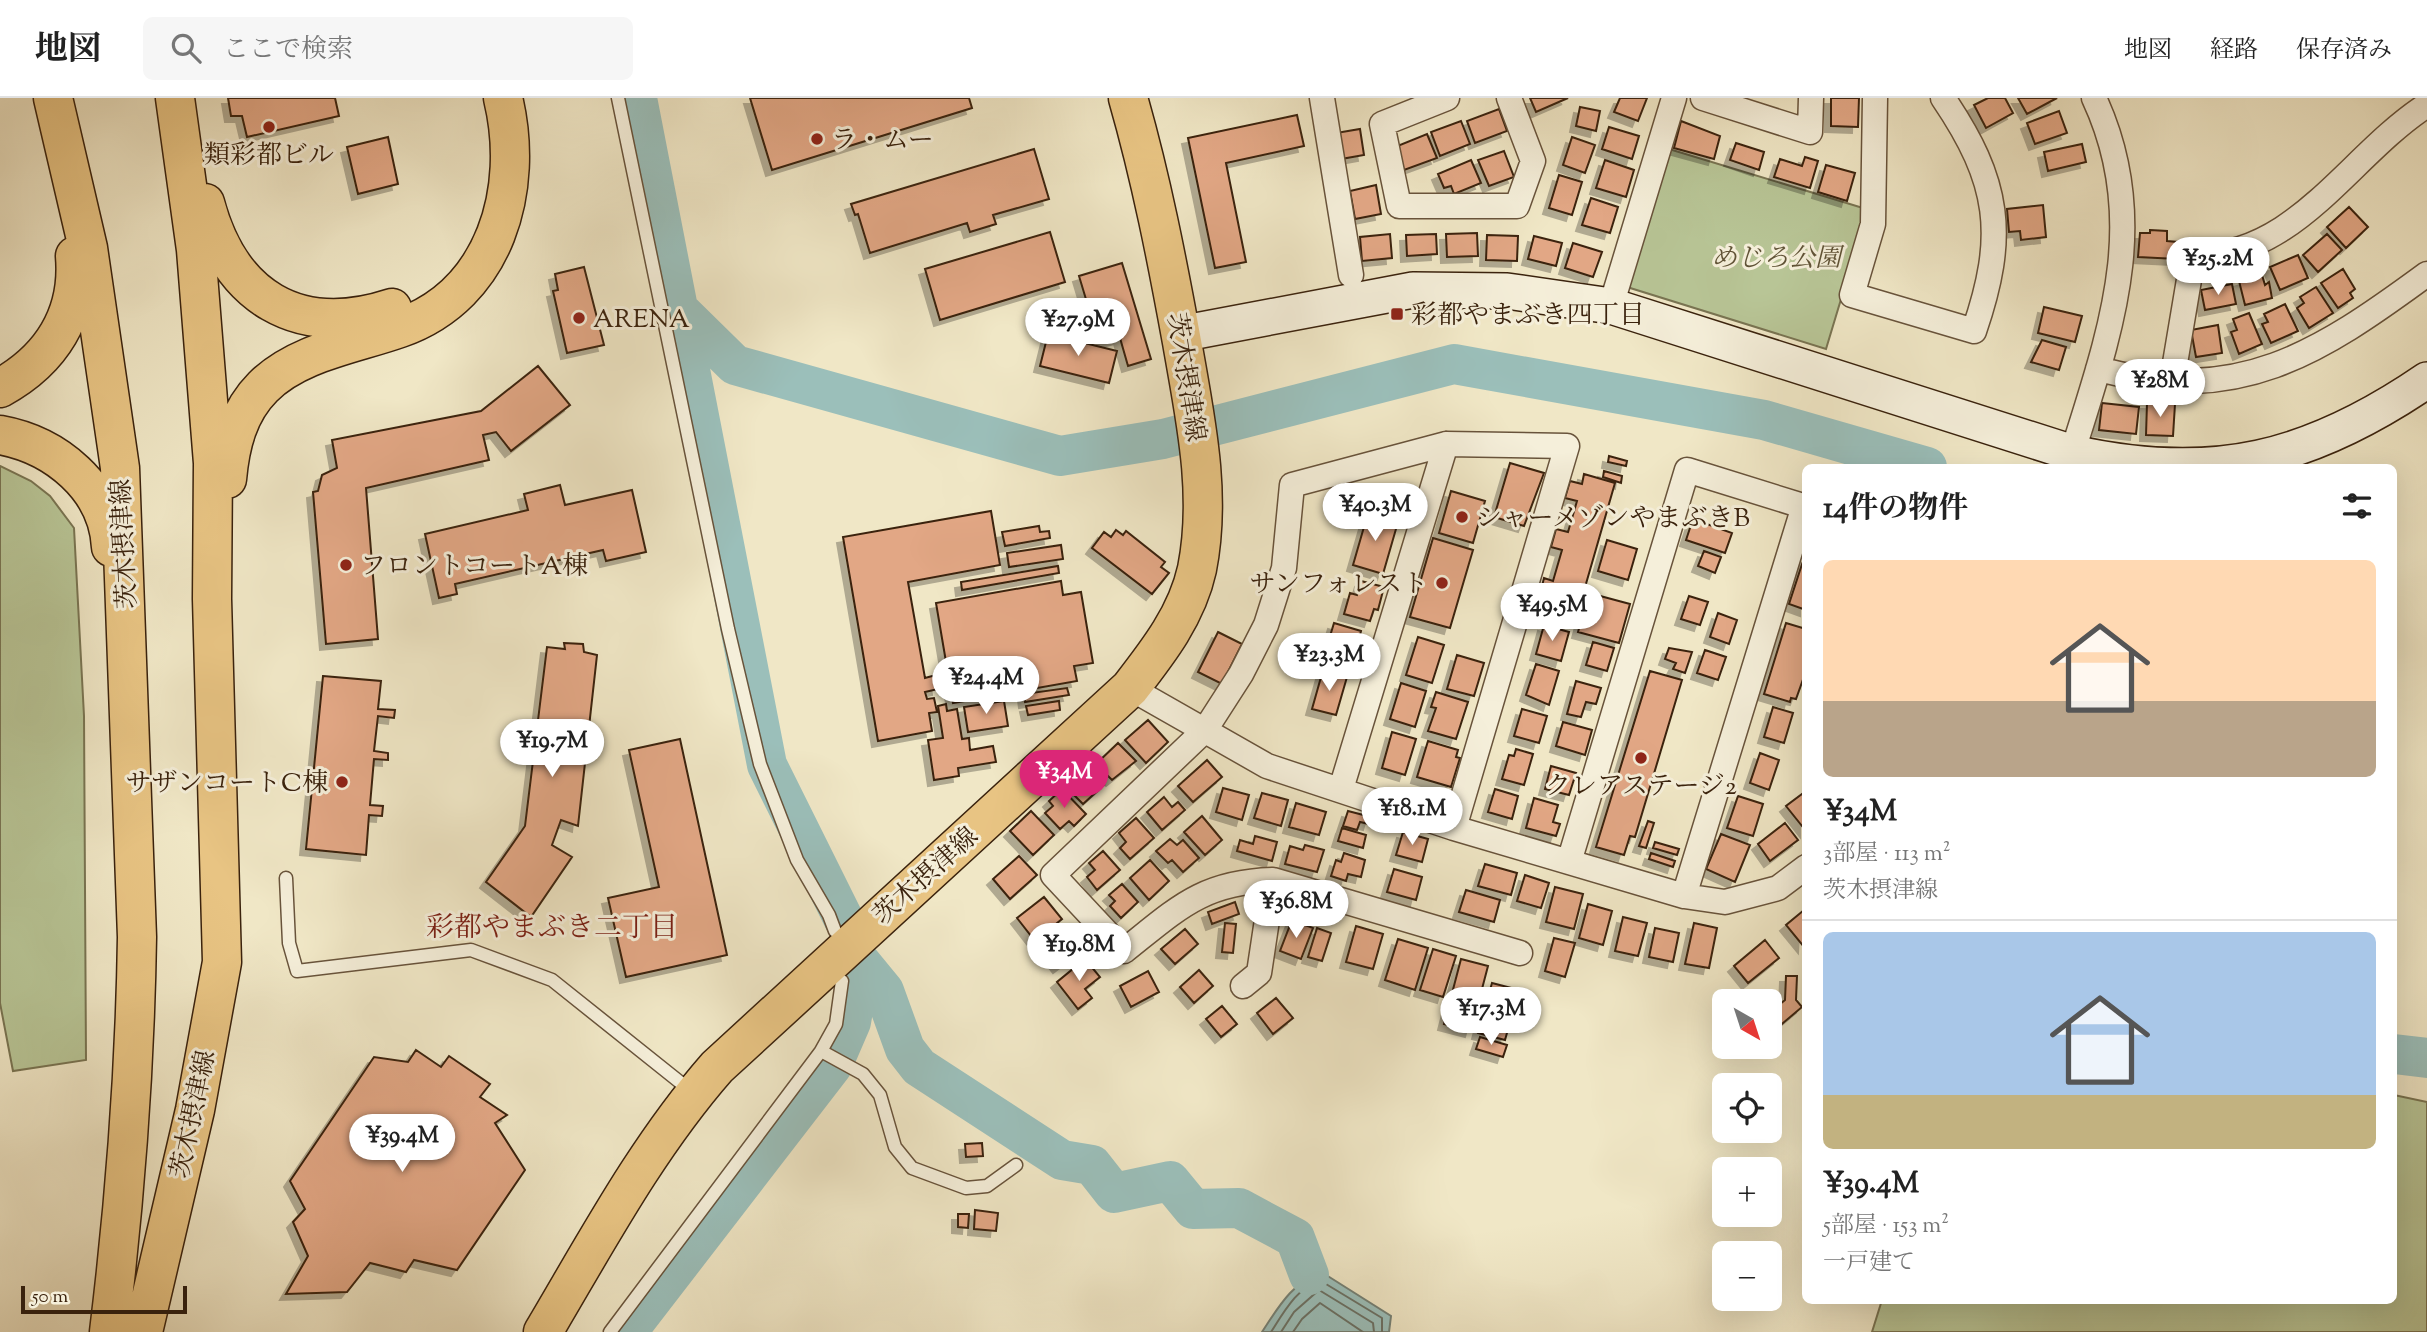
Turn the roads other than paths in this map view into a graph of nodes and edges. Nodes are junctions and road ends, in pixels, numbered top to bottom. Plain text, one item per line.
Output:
1 (52, 98) edge
2 (175, 98) edge
3 (186, 98) edge
4 (479, 98) edge
5 (503, 98) edge
6 (618, 98) edge
7 (1128, 98) edge
8 (1322, 98) edge
9 (1447, 98) edge
10 (1509, 98) edge
11 (1674, 98) edge
12 (1703, 98) edge
13 (1811, 98) edge
14 (1875, 98) edge
15 (1943, 98) edge
16 (2094, 98) edge
17 (2427, 106) edge
18 (64, 156) junction
19 (2427, 274) edge
20 (1351, 275) dead end
21 (1611, 306) junction
22 (1180, 334) junction
23 (2098, 369) junction
24 (2427, 380) edge
25 (2172, 381) junction
26 (0, 388) edge
27 (0, 435) edge
28 (1447, 444) junction
29 (2071, 460) edge
30 (2124, 464) edge
31 (2216, 464) edge
32 (1802, 505) edge
33 (1802, 516) edge
34 (212, 599) junction
35 (1130, 688) junction
36 (1205, 730) junction
37 (1341, 789) junction
38 (1454, 828) junction
39 (1569, 862) junction
40 (1802, 870) edge
41 (286, 878) dead end
42 (1273, 880) junction
43 (1684, 896) junction
44 (835, 931) dead end
45 (137, 937) junction
46 (1520, 953) dead end
47 (842, 981) dead end
48 (1242, 986) dead end
49 (822, 1051) junction
50 (694, 1094) junction
51 (1016, 1165) dead end
52 (109, 1332) edge
53 (143, 1332) edge
54 (543, 1332) edge
55 (610, 1332) edge

1 - 18 main road, 茨木摂津線
2 - 34 main road, 茨木摂津線
3 - 4 main road
5 - 34 main road, 茨木摂津線
6 - 44 lane
7 - 22 main road, 茨木摂津線
8 - 20 street
9 - 10 street
11 - 21 street
12 - 13 street
14 - 15 street
16 - 23 street
17 - 25 street
18 - 26 main road, 茨木摂津線
18 - 45 main road, 茨木摂津線
19 - 25 street
21 - 22 street
21 - 29 street
22 - 35 main road, 茨木摂津線
23 - 25 street
23 - 29 street
24 - 31 street
27 - 45 main road, 茨木摂津線
28 - 36 street
28 - 37 street
28 - 38 street
29 - 30 street
32 - 39 street
33 - 43 street
34 - 53 main road, 茨木摂津線
35 - 36 street
35 - 50 main road, 茨木摂津線
36 - 37 street
36 - 42 street
37 - 38 street
38 - 39 street
39 - 43 street
40 - 43 street
41 - 50 lane
42 - 46 street
42 - 48 street
45 - 52 main road, 茨木摂津線
47 - 49 lane
49 - 51 lane
49 - 55 lane
50 - 54 main road, 茨木摂津線

